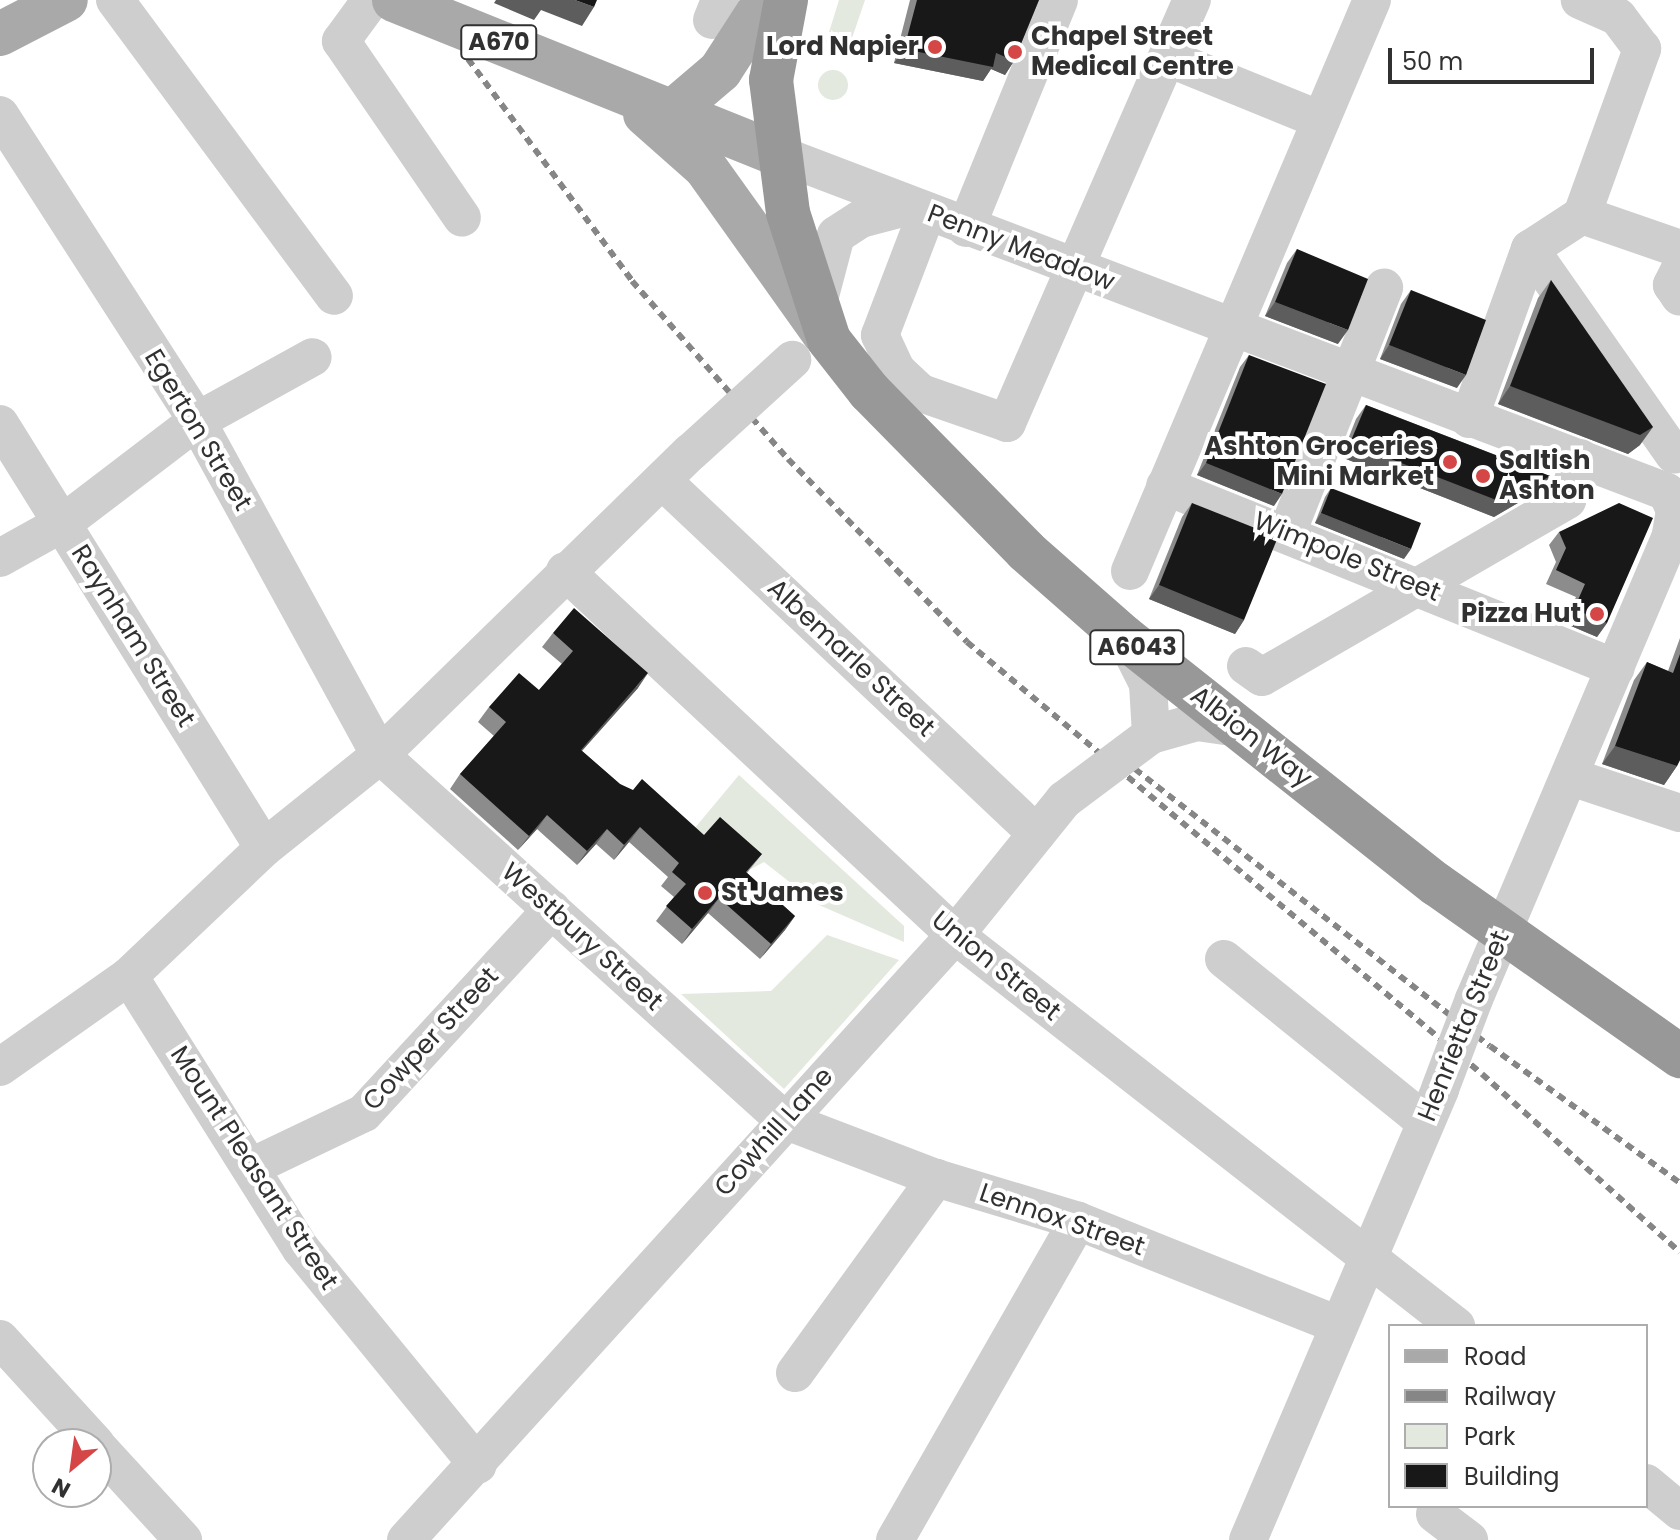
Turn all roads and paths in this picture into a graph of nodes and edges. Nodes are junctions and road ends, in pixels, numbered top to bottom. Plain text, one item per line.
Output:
1 (66, 0) edge
2 (115, 0) edge
3 (371, 0) edge
4 (394, 0) edge
5 (766, 0) edge
6 (786, 0) edge
7 (1059, 0) edge
8 (1192, 0) edge
9 (1372, 0) edge
10 (1580, 0) edge
11 (0, 34) edge
12 (1168, 58) junction
13 (604, 84) junction
14 (673, 111) junction
15 (0, 115) edge
16 (1321, 120) junction
17 (778, 154) junction
18 (919, 209) junction
19 (1582, 215) junction
20 (462, 218) dead end
21 (966, 228) junction
22 (1530, 249) junction
23 (1677, 255) edge
24 (1079, 271) junction
25 (1384, 288) dead end
26 (334, 296) dead end
27 (820, 296) junction
28 (1680, 297) edge
29 (1232, 329) junction
30 (811, 350) junction
31 (313, 357) dead end
32 (1350, 374) junction
33 (1469, 419) junction
34 (197, 421) junction
35 (0, 424) edge
36 (1580, 458) junction
37 (1673, 482) edge
38 (665, 483) junction
39 (1165, 486) junction
40 (63, 523) junction
41 (1287, 533) junction
42 (0, 558) edge
43 (565, 571) junction
44 (1130, 571) dead end
45 (1418, 584) junction
46 (1124, 637) junction
47 (1246, 666) dead end
48 (1616, 668) junction
49 (1239, 728) junction
50 (1151, 735) junction
51 (380, 755) junction
52 (1571, 777) junction
53 (1680, 813) edge
54 (1037, 834) junction
55 (264, 848) junction
56 (552, 909) junction
57 (1504, 930) junction
58 (955, 935) junction
59 (1224, 959) dead end
60 (129, 976) junction
61 (1680, 1056) edge
62 (0, 1067) edge
63 (1432, 1105) junction
64 (784, 1120) junction
65 (251, 1167) junction
66 (936, 1178) junction
67 (1078, 1221) junction
68 (1369, 1262) junction
69 (1453, 1324) edge
70 (1338, 1325) junction
71 (0, 1339) edge
72 (795, 1373) dead end
73 (81, 1428) edge
74 (112, 1462) edge
75 (478, 1465) junction
76 (1648, 1485) edge
77 (1680, 1511) edge
78 (1433, 1520) edge
79 (183, 1540) edge
80 (406, 1540) edge
81 (895, 1540) edge
82 (1248, 1540) edge
83 (1469, 1540) edge

1 - 11 main road
2 - 26 street
3 - 20 street
4 - 13 main road, Penny Meadow / A670
5 - 14 main road
6 - 17 highway, Albion Way
7 - 21 street
8 - 12 street
9 - 16 street
10 - 19 street
12 - 16 street
12 - 24 street
13 - 14 main road, Penny Meadow / A670
13 - 30 main road
14 - 17 main road, Penny Meadow / A670
15 - 34 street, Egerton Street
16 - 29 street
17 - 18 street, Penny Meadow
17 - 27 highway, Albion Way / A6043
18 - 21 street, Penny Meadow
18 - 24 street
18 - 27 street
19 - 22 street
19 - 23 street
21 - 24 street, Penny Meadow
22 - 33 street
22 - 37 street
23 - 28 street
24 - 29 street, Penny Meadow
25 - 32 street
27 - 30 highway, Albion Way / A6043
29 - 32 street, Penny Meadow
29 - 39 street
30 - 38 street, bridge
30 - 46 highway, Albion Way / A6043
31 - 34 street
32 - 33 street, Penny Meadow
32 - 41 street
33 - 36 street, Penny Meadow
34 - 40 street
34 - 51 street, Egerton Street
35 - 40 street, Raynham Street
36 - 37 street, Penny Meadow
36 - 45 street
37 - 48 street, Henrietta Street
38 - 43 street
38 - 54 street, Albemarle Street
39 - 41 street, Wimpole Street
39 - 44 street
40 - 42 street
40 - 55 street, Raynham Street
41 - 45 street, Wimpole Street
43 - 51 street
43 - 58 street, Union Street
45 - 47 street
45 - 48 street, Wimpole Street
46 - 49 highway, Albion Way / A6043
46 - 50 street
48 - 52 street, Henrietta Street
49 - 50 street, Cowhill Lane
49 - 57 highway, Albion Way / A6043
50 - 54 street, Cowhill Lane, bridge
51 - 55 street
51 - 56 street, Westbury Street
52 - 53 street
52 - 57 street, Henrietta Street
54 - 58 street, Cowhill Lane
55 - 60 street
56 - 64 street, Westbury Street
56 - 65 street, Cowper Street
57 - 61 highway, Albion Way / A6043
57 - 63 street, Henrietta Street, bridge
58 - 64 street, Cowhill Lane
58 - 68 street, Union Street
59 - 63 street
60 - 62 street
60 - 65 street, Mount Pleasant Street
63 - 68 street, Henrietta Street
64 - 66 street, Lennox Street
64 - 75 street, Cowhill Lane
65 - 75 street, Mount Pleasant Street
66 - 67 street, Lennox Street
66 - 72 street
67 - 70 street, Lennox Street
67 - 81 street
68 - 69 street, Union Street
68 - 70 street, Henrietta Street
70 - 82 street, Henrietta Street
71 - 73 street
74 - 79 street
75 - 80 street, Cowhill Lane
76 - 77 street
78 - 83 street

